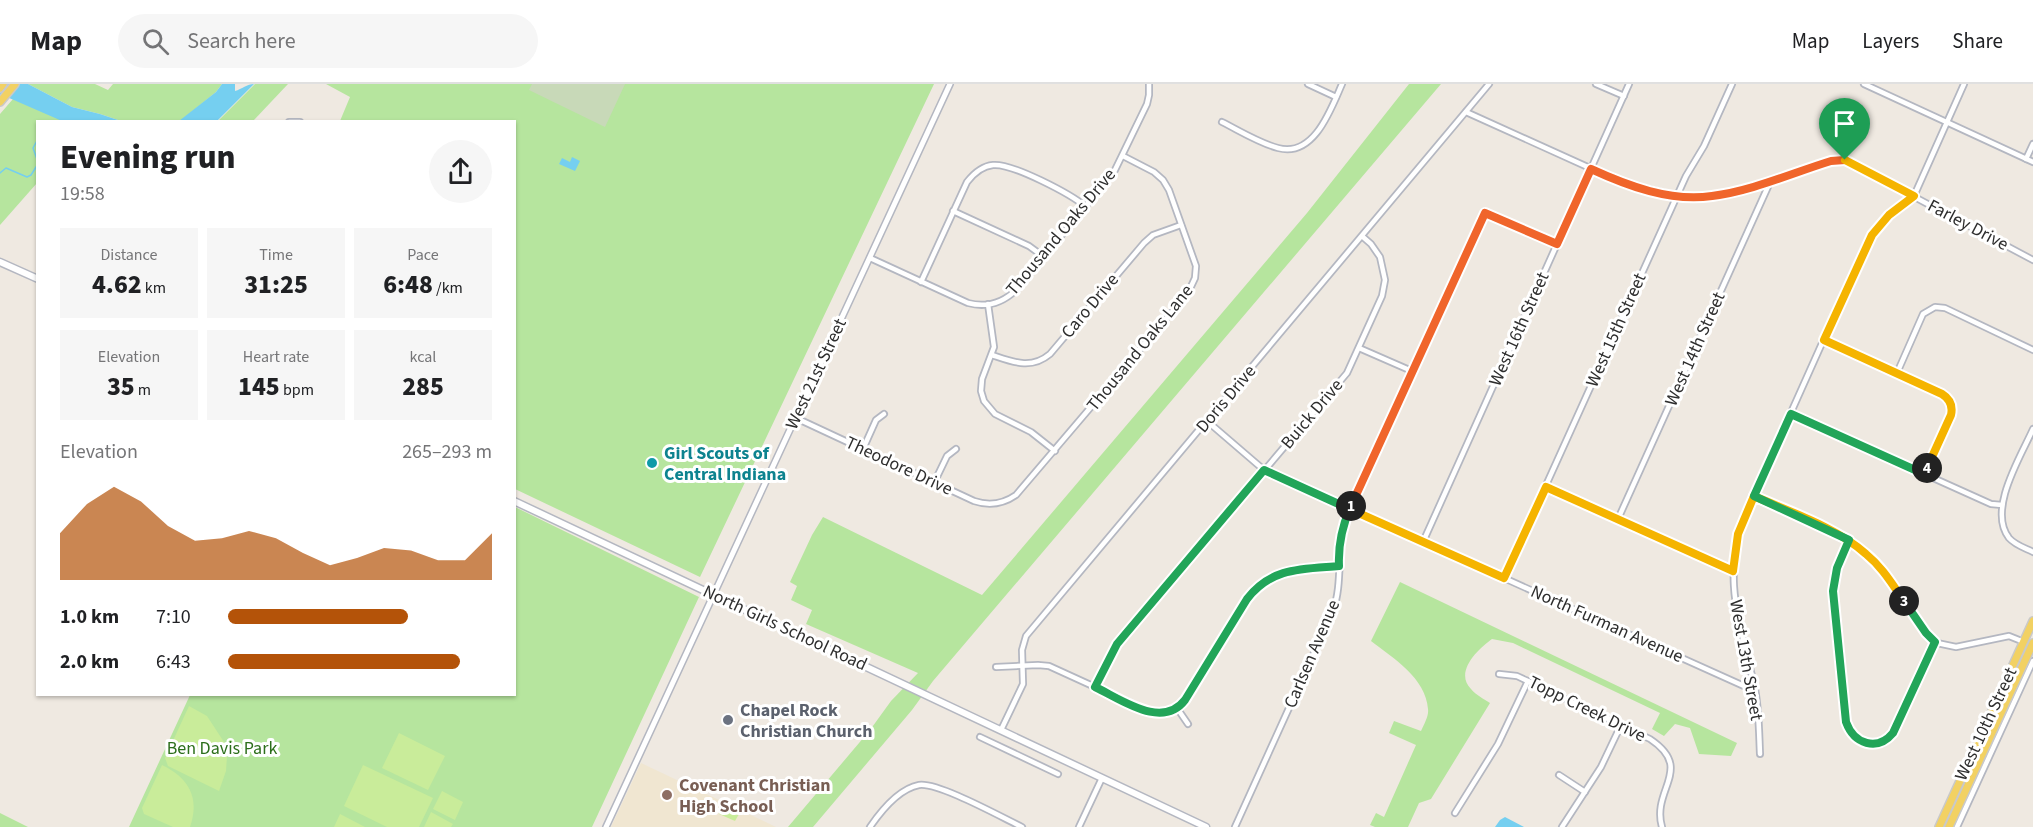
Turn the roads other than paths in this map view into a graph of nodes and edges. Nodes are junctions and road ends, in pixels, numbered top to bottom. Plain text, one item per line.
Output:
1 (3, 84) edge
2 (15, 84) edge
3 (950, 84) edge
4 (1149, 84) edge
5 (1308, 84) edge
6 (1342, 84) edge
7 (1489, 84) edge
8 (1596, 84) edge
9 (1629, 84) edge
10 (1732, 84) edge
11 (1864, 84) edge
12 (1964, 84) edge
13 (0, 88) edge
14 (1624, 96) junction
15 (1336, 97) junction
16 (0, 102) edge
17 (1466, 112) junction
18 (1222, 122) dead end
19 (1946, 122) junction
20 (2033, 144) edge
21 (1123, 156) junction
22 (2026, 159) junction
23 (2033, 162) edge
24 (1591, 169) junction
25 (1771, 180) junction
26 (1677, 196) junction
27 (1914, 196) junction
28 (1086, 207) junction
29 (954, 211) junction
30 (1182, 225) junction
31 (1362, 237) junction
32 (1557, 244) junction
33 (1044, 257) junction
34 (870, 258) junction
35 (2033, 260) edge
36 (0, 262) edge
37 (36, 278) edge
38 (921, 282) junction
39 (988, 304) junction
40 (1824, 340) junction
41 (1359, 348) junction
42 (2033, 350) edge
43 (992, 355) junction
44 (1414, 372) junction
45 (1897, 374) junction
46 (884, 414) dead end
47 (1791, 414) junction
48 (796, 418) junction
49 (1207, 421) junction
50 (2033, 429) edge
51 (956, 448) dead end
52 (863, 449) junction
53 (1055, 451) junction
54 (1264, 470) junction
55 (1924, 474) junction
56 (934, 483) junction
57 (1546, 487) junction
58 (1754, 496) junction
59 (1004, 501) joint
60 (519, 504) edge
61 (2002, 505) junction
62 (1350, 509) junction
63 (1618, 519) junction
64 (1849, 540) junction
65 (1423, 542) junction
66 (2033, 552) edge
67 (1339, 566) junction
68 (1733, 571) junction
69 (1504, 578) junction
70 (714, 594) junction
71 (2033, 621) edge
72 (2024, 641) junction
73 (1935, 642) junction
74 (2033, 644) edge
75 (2033, 661) edge
76 (1023, 666) junction
77 (996, 667) dead end
78 (1499, 674) dead end
79 (1528, 681) junction
80 (1095, 687) junction
81 (1755, 691) junction
82 (1177, 708) junction
83 (1188, 724) dead end
84 (1621, 725) junction
85 (1001, 730) junction
86 (980, 737) dead end
87 (1760, 754) dead end
88 (1055, 756) junction
89 (1049, 769) junction
90 (1058, 774) dead end
91 (1559, 775) dead end
92 (1102, 778) junction
93 (1584, 792) junction
94 (1455, 813) dead end
95 (1007, 820) junction
96 (606, 827) edge
97 (870, 827) edge
98 (1004, 827) edge
99 (1022, 827) edge
100 (1079, 827) edge
101 (1206, 827) edge
102 (1235, 827) edge
103 (1562, 827) edge
104 (1662, 827) edge
105 (1939, 827) edge
106 (1949, 827) edge
107 (1957, 827) edge

1 - 13 main road
2 - 16 main road
3 - 34 street, West 21st Street
4 - 21 street, Thousand Oaks Drive
5 - 15 street
6 - 15 street
7 - 17 street, Doris Drive
8 - 14 street
9 - 14 street, West 16th Street
10 - 26 street, West 15th Street
11 - 19 street
12 - 19 street, West 13th Street
14 - 24 street, West 16th Street
15 - 18 street
17 - 24 street, Farley Drive
17 - 31 street, Doris Drive
19 - 22 street
19 - 27 street, West 13th Street
20 - 22 street
21 - 28 street, Thousand Oaks Drive
21 - 30 street, Thousand Oaks Lane
22 - 23 street
24 - 26 street, Farley Drive
24 - 32 street, West 16th Street
25 - 26 street, Farley Drive
25 - 27 street, Farley Drive
25 - 63 street, West 14th Street
26 - 57 street, West 15th Street
27 - 35 street, Farley Drive
27 - 40 street, West 13th Street
28 - 29 street
28 - 33 street, Thousand Oaks Drive
29 - 33 street
29 - 38 street
30 - 43 street, Caro Drive
30 - 53 street, Thousand Oaks Lane
31 - 41 street, Buick Drive
31 - 49 street, Doris Drive
32 - 44 street, Carlsen Avenue
32 - 65 street, West 16th Street
33 - 39 street, Thousand Oaks Drive
34 - 38 street
34 - 48 street, West 21st Street
36 - 37 main road
38 - 39 street
39 - 43 street
40 - 45 street
40 - 47 street, West 13th Street
41 - 44 street
41 - 54 street, Buick Drive
42 - 45 street
43 - 53 street
44 - 62 street, Carlsen Avenue
45 - 55 street
46 - 52 street
47 - 55 street
47 - 58 street, West 13th Street
48 - 52 street, Theodore Drive
48 - 70 street, West 21st Street
49 - 54 street, North Furman Avenue
49 - 76 street, Doris Drive
50 - 61 street
51 - 56 street
52 - 56 street, Theodore Drive
53 - 59 street, Thousand Oaks Lane
54 - 62 street, North Furman Avenue
54 - 80 street, Buick Drive
55 - 61 street
56 - 59 street, Theodore Drive
57 - 63 street
57 - 69 street, West 15th Street
58 - 64 street
58 - 68 street, West 13th Street
60 - 70 main road, North Girls School Road
61 - 66 street
62 - 65 street, North Furman Avenue
62 - 67 street, Carlsen Avenue
63 - 68 street
64 - 73 street
64 - 73 street
65 - 69 street, North Furman Avenue
67 - 82 street
67 - 102 street, Carlsen Avenue
68 - 81 street, West 13th Street
69 - 81 street, North Furman Avenue
70 - 85 main road, North Girls School Road
70 - 96 street, West 21st Street
71 - 72 main road, West 10th Street
72 - 73 street
72 - 74 street
72 - 105 main road, West 10th Street
74 - 106 main road, West 10th Street
75 - 107 street, West 10th Street
76 - 77 street
76 - 80 street
76 - 85 street, Doris Drive
78 - 79 street, Topp Creek Drive
79 - 84 street, Topp Creek Drive
79 - 94 street
80 - 82 street
81 - 87 street, West 13th Street
82 - 83 street
84 - 93 street
84 - 104 street, Topp Creek Drive
85 - 88 main road, North Girls School Road
86 - 89 street
88 - 89 street
88 - 92 main road, North Girls School Road
89 - 90 street
91 - 93 street
92 - 100 street
92 - 101 main road, North Girls School Road
93 - 103 street
95 - 97 street
95 - 98 street
95 - 99 street

